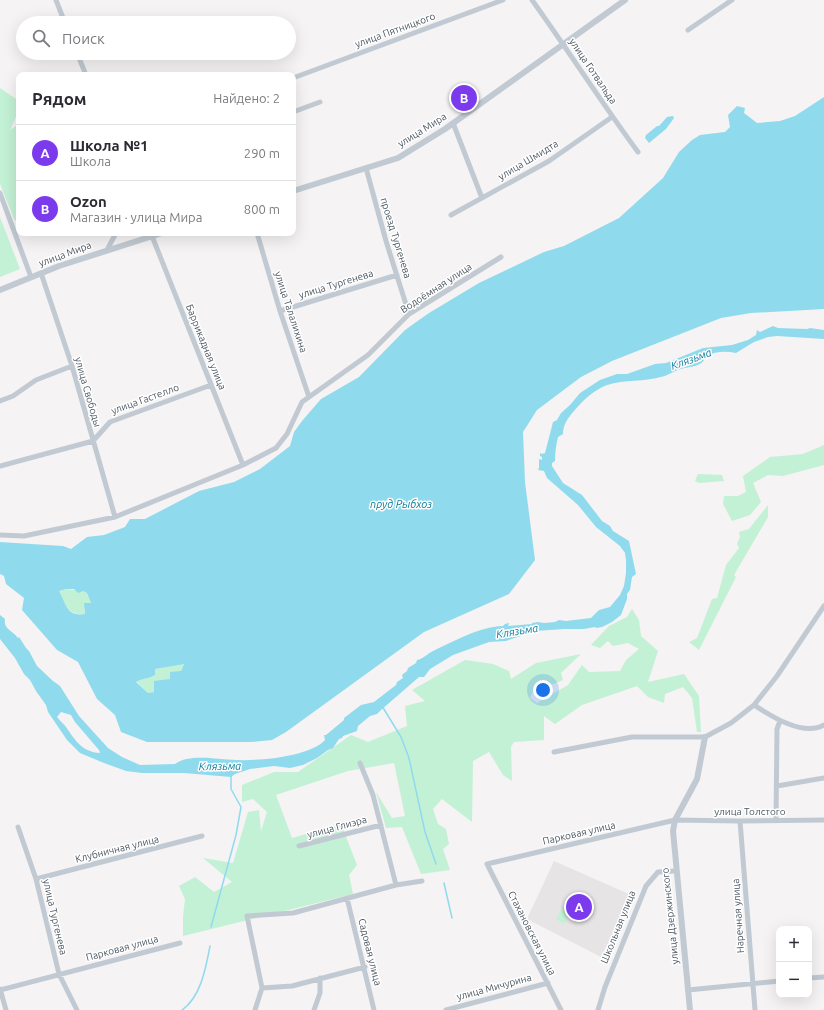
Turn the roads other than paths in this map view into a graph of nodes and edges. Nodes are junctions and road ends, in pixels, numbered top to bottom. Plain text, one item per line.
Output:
1 (56, 0) edge
2 (503, 0) edge
3 (532, 0) edge
4 (625, 0) edge
5 (732, 0) edge
6 (62, 16) edge
7 (688, 30) dead end
8 (564, 44) junction
9 (80, 60) edge
10 (85, 72) edge
11 (296, 77) edge
12 (320, 102) dead end
13 (296, 111) edge
14 (612, 116) junction
15 (453, 123) junction
16 (638, 152) dead end
17 (366, 168) junction
18 (296, 190) edge
19 (0, 193) edge
20 (482, 198) junction
21 (451, 215) dead end
22 (114, 236) edge
23 (152, 236) joint
24 (258, 236) edge
25 (107, 250) junction
26 (501, 257) dead end
27 (41, 273) junction
28 (397, 275) junction
29 (31, 277) junction
30 (0, 290) edge
31 (280, 311) junction
32 (409, 314) junction
33 (72, 366) junction
34 (211, 385) junction
35 (309, 397) junction
36 (0, 401) edge
37 (93, 441) junction
38 (243, 465) junction
39 (0, 466) edge
40 (115, 517) junction
41 (0, 535) edge
42 (824, 606) edge
43 (754, 705) junction
44 (780, 721) junction
45 (824, 725) edge
46 (705, 737) junction
47 (554, 752) dead end
48 (360, 763) dead end
49 (824, 778) edge
50 (777, 786) junction
51 (675, 820) junction
52 (776, 820) junction
53 (824, 820) edge
54 (740, 821) junction
55 (381, 825) junction
56 (18, 827) dead end
57 (202, 836) dead end
58 (299, 846) dead end
59 (487, 864) joint
60 (676, 871) junction
61 (36, 879) junction
62 (422, 881) dead end
63 (396, 885) junction
64 (347, 898) junction
65 (180, 943) dead end
66 (364, 967) junction
67 (59, 974) junction
68 (824, 977) edge
69 (320, 978) junction
70 (812, 978) edge
71 (776, 981) edge
72 (548, 983) junction
73 (752, 983) junction
74 (262, 988) junction
75 (0, 990) edge
76 (688, 990) junction
77 (6, 1010) edge
78 (77, 1010) edge
79 (256, 1010) edge
80 (314, 1010) edge
81 (374, 1010) edge
82 (446, 1010) edge
83 (561, 1010) edge
84 (598, 1010) edge
85 (690, 1010) edge
86 (755, 1010) edge

1 - 6 street
2 - 11 street, улица Пятницкого
3 - 8 street, улица Готвальда
4 - 8 street, улица Мира
5 - 7 street
8 - 14 street, улица Готвальда
8 - 15 street, улица Мира
9 - 10 street
12 - 13 street
14 - 16 street, улица Готвальда
14 - 20 street, улица Шмидта
15 - 17 street, улица Мира
15 - 20 street
17 - 18 street, улица Мира
17 - 28 street, проезд Тургенева
19 - 29 street
20 - 21 street, улица Шмидта
22 - 25 street
23 - 25 street, улица Мира
23 - 34 street, Баррикадная улица
24 - 31 street, улица Талалихина
25 - 27 street, улица Мира
26 - 32 street, Водоёмная улица
27 - 29 street, улица Мира
27 - 33 street, улица Свободы
28 - 31 street, улица Тургенева
28 - 32 street, проезд Тургенева
29 - 30 street, улица Мира
31 - 35 street, улица Талалихина
32 - 35 street, Водоёмная улица
33 - 36 street
33 - 37 street, улица Свободы
34 - 37 street, улица Гастелло
34 - 38 street, Баррикадная улица
35 - 38 street, Водоёмная улица
37 - 39 street
37 - 40 street, улица Свободы
38 - 40 street, Водоёмная улица
40 - 41 street, Водоёмная улица
42 - 43 street
43 - 44 street
43 - 46 street
44 - 45 street
44 - 50 street
46 - 47 street
46 - 51 street
48 - 55 street, улица Глиэра
49 - 50 street
50 - 52 street
51 - 54 street, улица Толстого
51 - 59 street, Парковая улица
51 - 60 street, улица Дзержинского
52 - 53 street, улица Толстого
52 - 54 street, улица Толстого
54 - 73 street, Наречная улица
55 - 58 street, улица Глиэра
55 - 63 street, улица Глиэра
56 - 61 street, улица Тургенева
57 - 61 street, Клубничная улица
59 - 72 street, Стахановская улица
60 - 76 street, улица Дзержинского
60 - 84 street, Школьная улица
61 - 67 street, улица Тургенева
62 - 63 street
63 - 64 street
64 - 66 street, Садовая улица
64 - 74 street
65 - 67 street, Парковая улица
66 - 69 street
66 - 81 street, Садовая улица
67 - 75 street, Парковая улица
67 - 78 street, улица Тургенева
68 - 70 street
69 - 74 street
69 - 80 street
71 - 73 street
72 - 82 street, улица Мичурина
72 - 83 street, Стахановская улица
73 - 76 street
73 - 86 street, Наречная улица
74 - 79 street
75 - 77 street
76 - 85 street, улица Дзержинского

